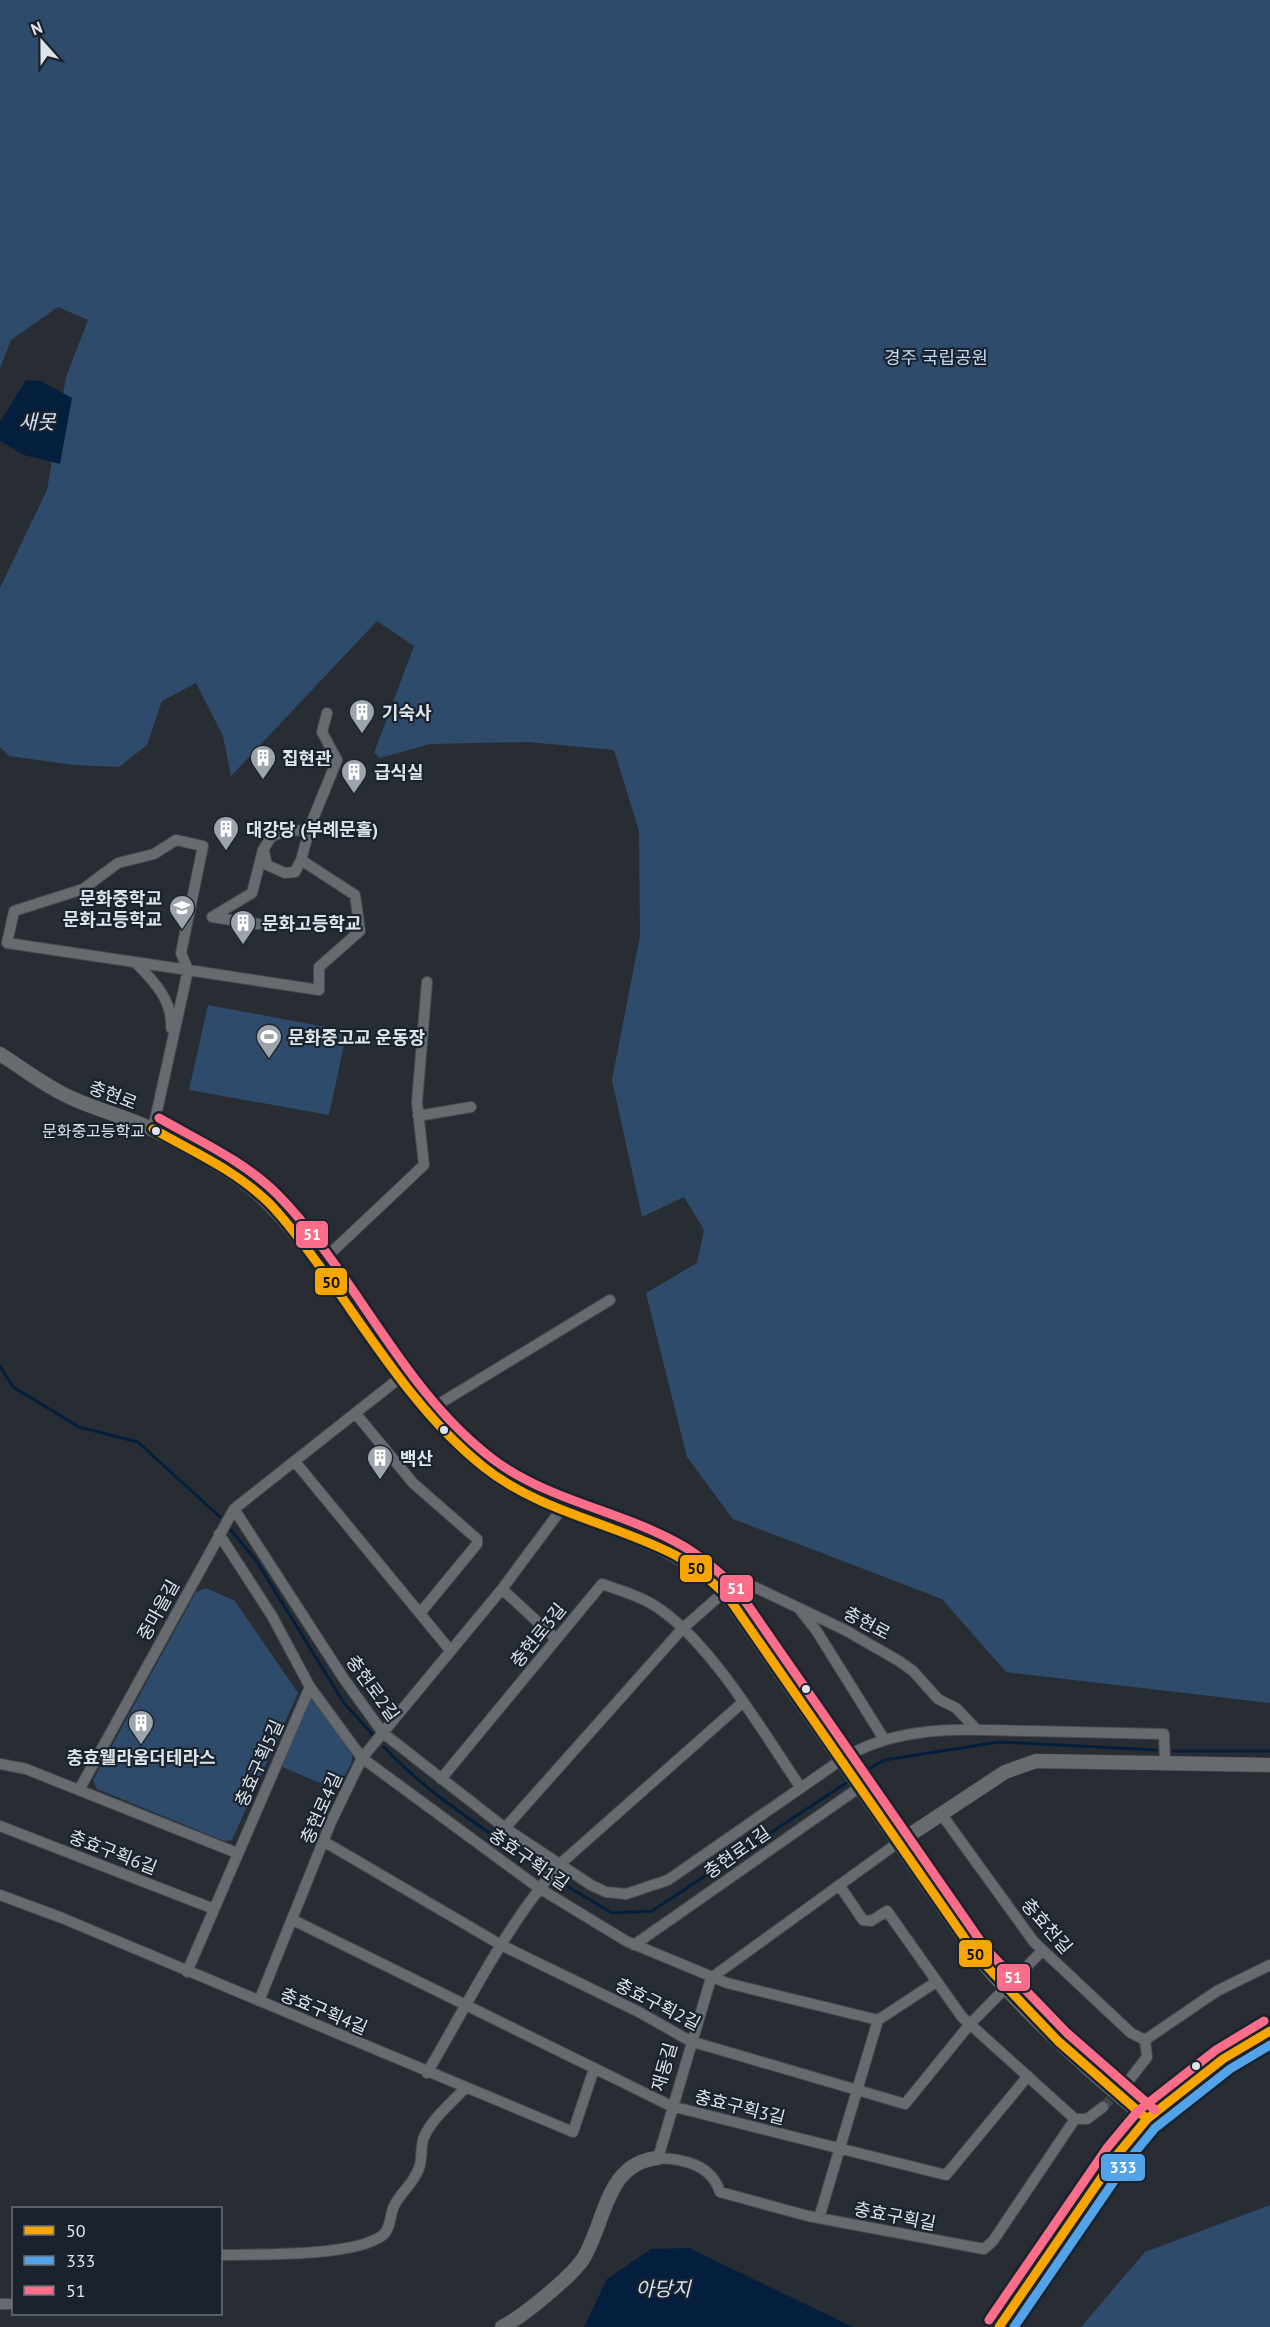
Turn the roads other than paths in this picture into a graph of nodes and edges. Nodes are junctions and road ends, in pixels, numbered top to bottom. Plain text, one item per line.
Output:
1 (327, 713) dead end
2 (309, 831) junction
3 (263, 850) junction
4 (301, 860) junction
5 (258, 924) dead end
6 (136, 962) junction
7 (188, 970) junction
8 (427, 982) dead end
9 (171, 1047) junction
10 (0, 1054) edge
11 (471, 1107) dead end
12 (418, 1116) junction
13 (153, 1130) junction
14 (318, 1265) junction
15 (610, 1300) dead end
16 (401, 1377) junction
17 (429, 1410) junction
18 (356, 1414) junction
19 (296, 1463) junction
20 (234, 1509) junction
21 (560, 1511) junction
22 (219, 1534) junction
23 (502, 1589) junction
24 (724, 1592) junction
25 (795, 1606) junction
26 (421, 1612) junction
27 (682, 1629) junction
28 (556, 1639) junction
29 (450, 1650) junction
30 (310, 1687) junction
31 (742, 1703) junction
32 (977, 1730) junction
33 (383, 1733) junction
34 (884, 1739) junction
35 (362, 1758) junction
36 (841, 1761) junction
37 (1165, 1763) junction
38 (0, 1764) edge
39 (1270, 1764) edge
40 (441, 1779) junction
41 (860, 1787) junction
42 (801, 1788) junction
43 (78, 1790) junction
44 (942, 1815) junction
45 (0, 1826) edge
46 (506, 1828) junction
47 (323, 1842) junction
48 (899, 1842) junction
49 (237, 1853) junction
50 (560, 1864) junction
51 (839, 1885) junction
52 (539, 1888) junction
53 (0, 1895) edge
54 (214, 1910) junction
55 (292, 1920) junction
56 (501, 1945) junction
57 (634, 1945) junction
58 (1042, 1952) junction
59 (1270, 1965) edge
60 (187, 1972) junction
61 (711, 1978) junction
62 (936, 1982) junction
63 (1004, 1989) junction
64 (259, 2001) junction
65 (467, 2005) junction
66 (878, 2020) junction
67 (970, 2025) junction
68 (1270, 2031) edge
69 (1145, 2040) junction
70 (690, 2041) junction
71 (594, 2069) junction
72 (427, 2073) junction
73 (1028, 2076) junction
74 (1130, 2079) tunnel mouth
75 (465, 2088) junction
76 (857, 2091) junction
77 (671, 2106) junction
78 (1103, 2107) tunnel mouth
79 (1075, 2119) junction
80 (1147, 2119) junction
81 (840, 2149) junction
82 (658, 2158) junction
83 (819, 2218) junction
84 (222, 2255) edge
85 (502, 2327) edge
86 (999, 2327) edge

1 - 2 street
2 - 3 street
2 - 4 street
3 - 4 street
3 - 5 street
4 - 7 street
6 - 7 street
6 - 7 street
6 - 9 street
7 - 9 street
8 - 12 street
9 - 13 street
10 - 13 street, 충현로
11 - 12 street
12 - 14 street
13 - 14 street, 충현로
14 - 16 street, 충현로
15 - 17 street
16 - 17 street, 충현로
16 - 18 street, 중마을길
17 - 21 street, 충현로
18 - 19 street, 중마을길
18 - 26 street
19 - 20 street, 중마을길
19 - 26 street
20 - 22 street, 중마을길
20 - 33 street, 충현로2길
21 - 23 street, 충현로4길
21 - 24 street, 충현로
22 - 30 street, 충효구획1길
22 - 43 street, 중마을길
23 - 28 street
23 - 29 street, 충현로4길
24 - 25 street, 충현로
24 - 27 street
24 - 36 street, 충현로
25 - 32 street, 충현로
25 - 34 street
26 - 29 street
27 - 28 street, 충현로3길
27 - 31 street, 충현로3길
27 - 46 street
28 - 40 street, 충현로3길
29 - 33 street, 충현로4길
30 - 35 street, 충효구획1길
30 - 49 street, 충효구획5길
31 - 42 street, 충현로3길
31 - 50 street
32 - 34 street, 충현로2길
32 - 37 street
33 - 35 street, 충현로4길
33 - 40 street, 충현로2길
34 - 36 street, 충현로2길
35 - 47 street, 충현로4길
35 - 52 street, 충효구획1길
36 - 41 street, 충현로
36 - 42 street, 충현로2길
37 - 39 street
37 - 44 street
38 - 43 street
40 - 46 street, 충현로2길
41 - 48 street, 충현로
41 - 57 street, 충현로1길
42 - 50 street, 충현로2길
43 - 49 street
44 - 48 street
44 - 58 street, 충효천길
45 - 54 street, 충효구획6길
46 - 50 street, 충현로2길
47 - 55 street, 충현로4길
47 - 56 street, 충효구획2길
48 - 51 street
48 - 63 street, 충현로
49 - 54 street, 충효구획5길
50 - 52 street
51 - 61 street
51 - 62 street
52 - 56 street
52 - 57 street, 충효구획1길
53 - 60 street, 충효구획4길
54 - 60 street, 충효구획5길
55 - 64 street, 충현로4길
55 - 65 street, 충효구획3길
56 - 65 street
56 - 70 street, 충효구획2길
57 - 61 street, 충효구획1길
58 - 63 street
58 - 69 street, 충효천길
59 - 69 street
60 - 64 street, 충효구획4길
61 - 66 street, 충효구획1길
61 - 70 street, 재동길
62 - 66 street
62 - 67 street
63 - 67 street
63 - 80 street, 충현로
64 - 72 street, 충효구획4길
65 - 71 street, 충효구획3길
65 - 72 street
66 - 76 street
67 - 73 street
67 - 76 street, 충효구획2길
68 - 80 street
69 - 74 street
70 - 76 street, 충효구획2길
70 - 77 street, 재동길
71 - 75 street, 충효구획4길
71 - 77 street, 충효구획3길
72 - 75 street, 충효구획4길
73 - 79 street
73 - 81 street, 충효구획3길
75 - 84 street
76 - 81 street
77 - 81 street, 충효구획3길
77 - 82 street, 재동길
78 - 79 street
79 - 83 street, 충효구획길
80 - 86 street
81 - 83 street
82 - 83 street, 충효구획길
82 - 85 street

